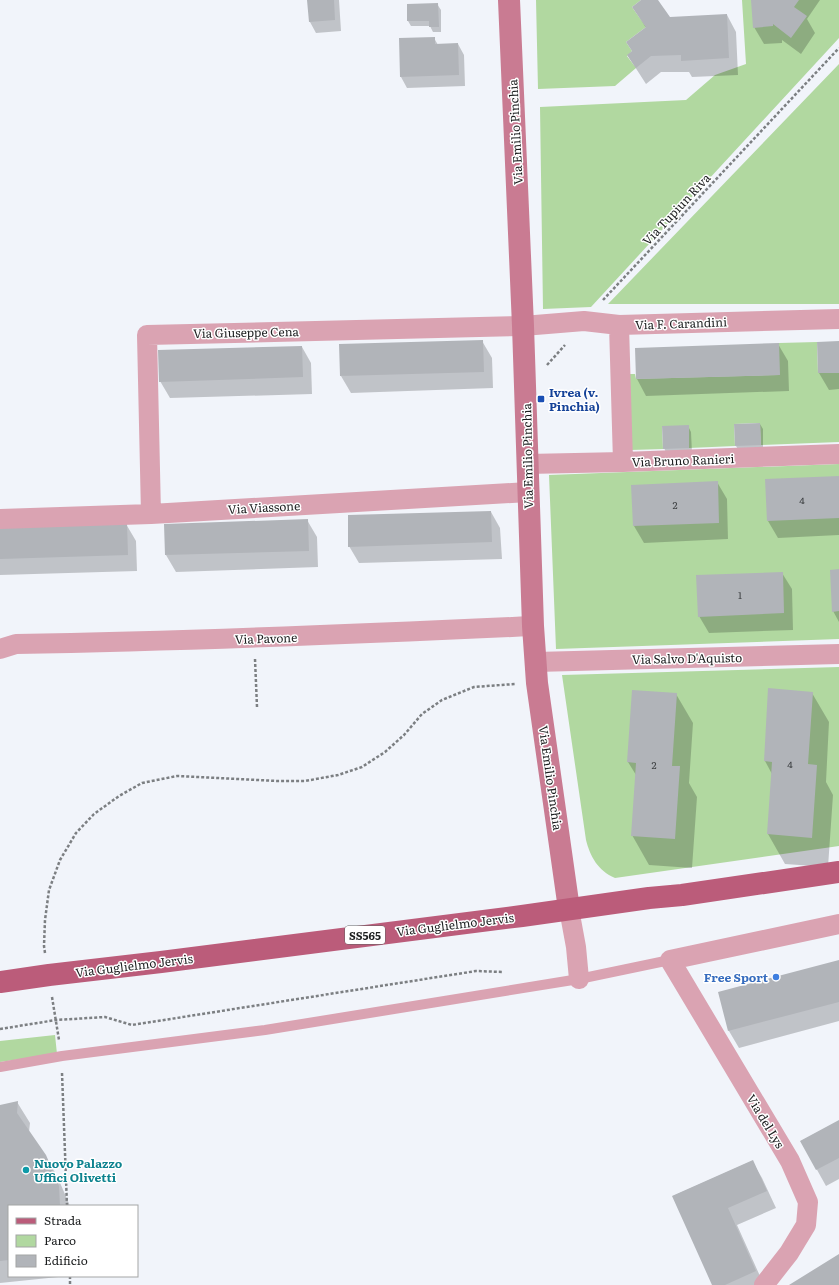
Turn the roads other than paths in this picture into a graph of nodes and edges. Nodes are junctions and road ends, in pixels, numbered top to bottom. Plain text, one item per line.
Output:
1 (509, 0) edge
2 (839, 319) edge
3 (619, 325) junction
4 (524, 326) junction
5 (839, 454) edge
6 (623, 462) junction
7 (527, 464) junction
8 (528, 492) junction
9 (151, 514) junction
10 (0, 519) edge
11 (533, 626) junction
12 (0, 649) edge
13 (839, 654) edge
14 (536, 672) junction
15 (839, 872) edge
16 (569, 909) junction
17 (839, 924) edge
18 (670, 960) junction
19 (578, 980) junction
20 (0, 982) edge
21 (0, 1067) edge
22 (764, 1285) edge

1 - 4 street, Via Emilio Pinchia
2 - 3 street, Via F. Carandini
3 - 4 street, Via F. Carandini
3 - 6 street
4 - 7 street, Via Emilio Pinchia
4 - 9 street, Via Giuseppe Cena
5 - 6 street, Via Bruno Ranieri
6 - 7 street, Via Bruno Ranieri
7 - 8 street, Via Emilio Pinchia
8 - 9 street, Via Viassone
8 - 11 street, Via Emilio Pinchia
9 - 10 street, Via Viassone
11 - 12 street, Via Pavone
11 - 14 street, Via Emilio Pinchia
13 - 14 street, Via Salvo D'Aquisto
14 - 16 street, Via Emilio Pinchia
15 - 16 main road, Via Guglielmo Jervis
16 - 19 street
16 - 20 main road, Via Guglielmo Jervis / SS565
17 - 18 street
18 - 19 lane
18 - 22 street, Via del Lys
19 - 21 lane

